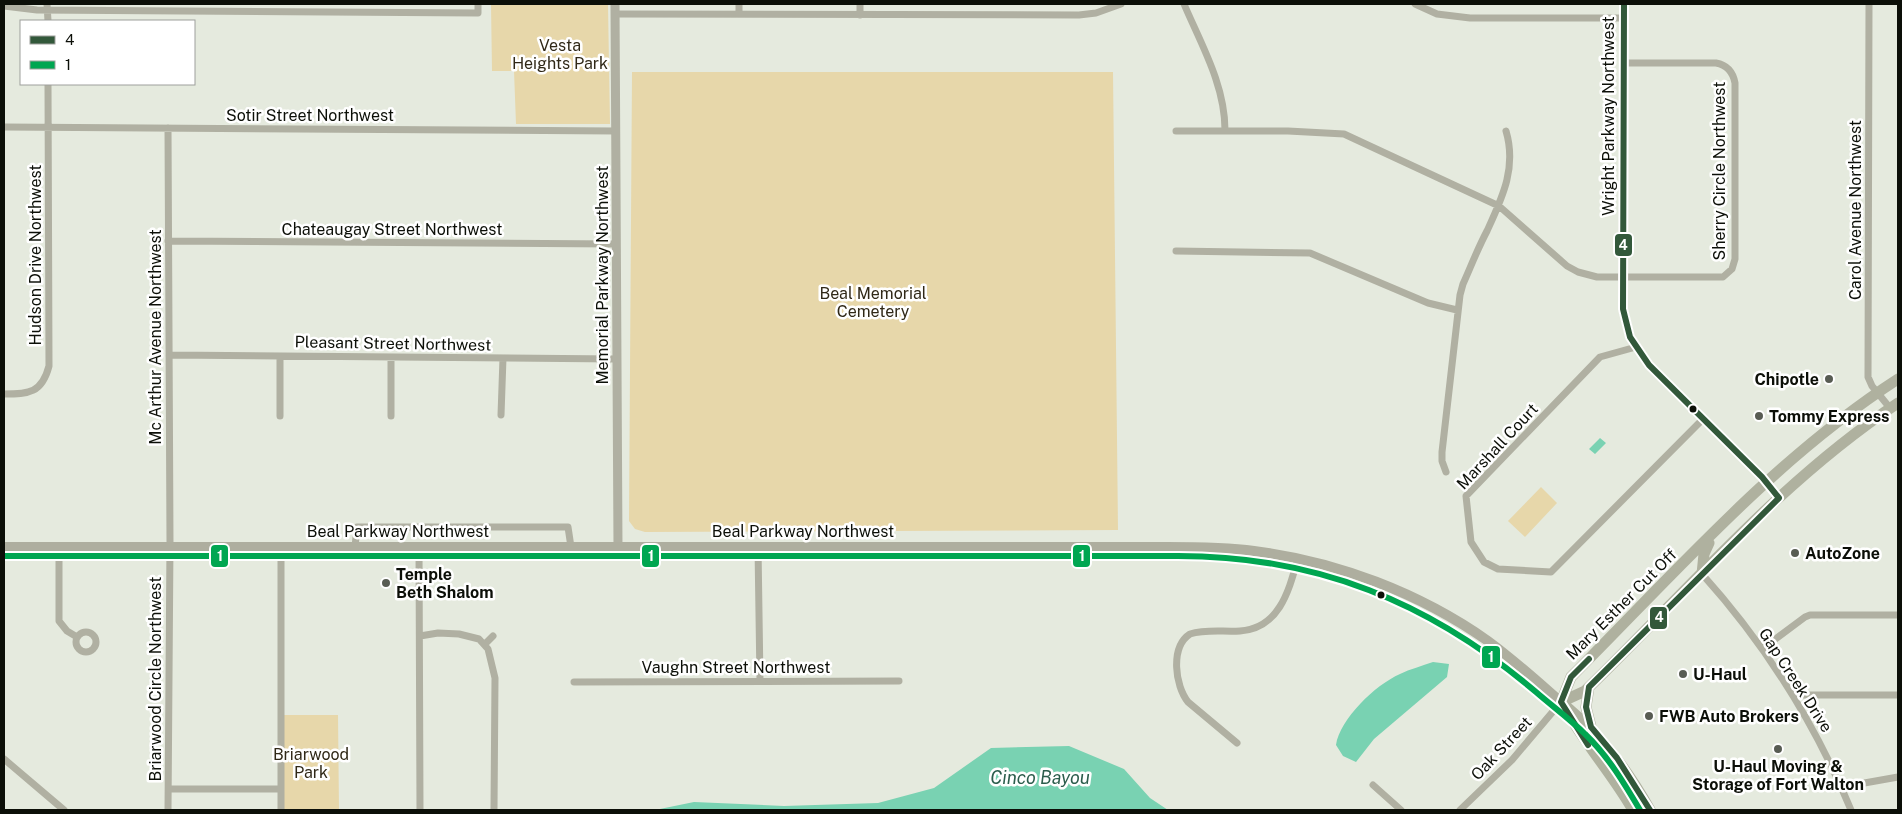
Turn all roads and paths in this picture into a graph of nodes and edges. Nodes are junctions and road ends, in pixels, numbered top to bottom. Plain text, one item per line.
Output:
1 (478, 4) edge
2 (615, 4) edge
3 (739, 4) edge
4 (860, 4) edge
5 (1121, 4) edge
6 (1184, 4) edge
7 (1415, 4) edge
8 (1624, 4) edge
9 (1869, 4) edge
10 (4, 6) edge
11 (47, 7) edge
12 (172, 7) edge
13 (615, 14) junction
14 (739, 14) junction
15 (860, 14) junction
16 (1624, 18) junction
17 (48, 20) edge
18 (1623, 63) junction
19 (48, 85) edge
20 (4, 127) edge
21 (48, 127) junction
22 (168, 128) junction
23 (616, 130) junction
24 (1225, 130) junction
25 (1176, 131) dead end
26 (1506, 131) dead end
27 (1499, 206) junction
28 (168, 241) junction
29 (616, 244) junction
30 (1176, 251) dead end
31 (1623, 279) junction
32 (1457, 310) junction
33 (1636, 347) junction
34 (169, 355) junction
35 (280, 356) junction
36 (391, 356) junction
37 (503, 358) junction
38 (617, 359) junction
39 (1898, 379) edge
40 (1877, 392) junction
41 (4, 394) edge
42 (1894, 406) edge
43 (502, 415) dead end
44 (280, 416) dead end
45 (391, 416) dead end
46 (1703, 419) junction
47 (1446, 472) dead end
48 (1766, 482) junction
49 (1780, 498) junction
50 (1714, 534) junction
51 (4, 547) edge
52 (59, 547) junction
53 (169, 547) junction
54 (281, 547) junction
55 (355, 547) junction
56 (419, 547) junction
57 (571, 547) junction
58 (618, 547) junction
59 (758, 547) junction
60 (1298, 558) junction
61 (1702, 574) junction
62 (1898, 615) edge
63 (420, 636) junction
64 (493, 636) dead end
65 (77, 637) dead end
66 (485, 644) junction
67 (1762, 649) junction
68 (760, 681) junction
69 (898, 681) dead end
70 (574, 682) dead end
71 (1589, 687) junction
72 (1794, 695) junction
73 (1898, 695) edge
74 (1561, 702) junction
75 (1591, 727) junction
76 (1237, 743) dead end
77 (4, 759) edge
78 (1898, 777) edge
79 (1373, 785) dead end
80 (1842, 787) junction
81 (168, 789) junction
82 (281, 789) junction
83 (64, 810) edge
84 (168, 810) edge
85 (281, 810) edge
86 (420, 810) edge
87 (494, 810) edge
88 (1401, 810) edge
89 (1460, 810) edge
90 (1633, 810) edge
91 (1650, 810) edge
92 (1851, 810) edge

1 - 12 street
2 - 13 street, Memorial Parkway Northwest
3 - 14 street
4 - 15 street
5 - 15 street
6 - 24 street
7 - 16 street
8 - 16 street, Wright Parkway Northwest
9 - 40 street, Carol Avenue Northwest
10 - 11 street
11 - 12 street
11 - 17 street
13 - 14 street
13 - 23 street, Memorial Parkway Northwest
14 - 15 street
16 - 18 street, Wright Parkway Northwest
18 - 31 street, Wright Parkway Northwest
18 - 31 street, Sherry Circle Northwest
19 - 21 street, Hudson Drive Northwest
20 - 21 street, Sotir Street Northwest
21 - 22 street, Sotir Street Northwest
21 - 41 street, Hudson Drive Northwest
22 - 23 street, Sotir Street Northwest
22 - 28 street, Mc Arthur Avenue Northwest
23 - 29 street, Memorial Parkway Northwest
24 - 25 street
24 - 27 street
26 - 27 street
27 - 31 street
27 - 32 street
28 - 29 street, Chateaugay Street Northwest
28 - 34 street, Mc Arthur Avenue Northwest
29 - 38 street, Memorial Parkway Northwest
30 - 32 street
31 - 33 street, Wright Parkway Northwest
32 - 47 street
33 - 46 street, Wright Parkway Northwest
33 - 46 street, Marshall Court
34 - 35 street, Pleasant Street Northwest
34 - 53 street, Mc Arthur Avenue Northwest
35 - 36 street, Pleasant Street Northwest
35 - 44 street
36 - 37 street, Pleasant Street Northwest
36 - 45 street
37 - 38 street, Pleasant Street Northwest
37 - 43 street
38 - 58 street, Memorial Parkway Northwest
39 - 40 main road, Mary Esther Cut Off
40 - 42 street, Carol Avenue Northwest
40 - 48 main road, Mary Esther Cut Off
42 - 49 main road
46 - 48 street, Wright Parkway Northwest
48 - 49 street, Wright Parkway Northwest
48 - 50 main road, Mary Esther Cut Off
49 - 61 main road
50 - 61 main road
50 - 74 main road, Mary Esther Cut Off
51 - 52 main road, Beal Parkway Northwest
52 - 53 main road, Beal Parkway Northwest
52 - 65 street
53 - 54 main road, Beal Parkway Northwest
53 - 81 street, Briarwood Circle Northwest
54 - 55 main road, Beal Parkway Northwest
54 - 82 street
55 - 56 main road, Beal Parkway Northwest
55 - 57 street
56 - 57 main road, Beal Parkway Northwest
56 - 63 street
57 - 58 main road, Beal Parkway Northwest
58 - 59 main road, Beal Parkway Northwest
59 - 60 main road, Beal Parkway Northwest
59 - 68 street
60 - 74 main road, Beal Parkway Northwest
60 - 76 street
61 - 67 street, Gap Creek Drive
61 - 71 main road
62 - 67 street
63 - 66 street
63 - 86 street
64 - 66 street
66 - 87 street
67 - 72 street, Gap Creek Drive
68 - 69 street, Vaughn Street Northwest
68 - 70 street, Vaughn Street Northwest
71 - 74 main road
71 - 75 main road
72 - 73 street
72 - 80 street, Gap Creek Drive
74 - 75 main road, Beal Parkway Northwest
74 - 89 street, Oak Street
74 - 90 main road, Beal Parkway Northwest
75 - 91 main road, Beal Parkway Northwest
77 - 83 street
78 - 80 street
79 - 88 street
80 - 92 street, Gap Creek Drive
81 - 82 street
81 - 84 street, Briarwood Circle Northwest
82 - 85 street

